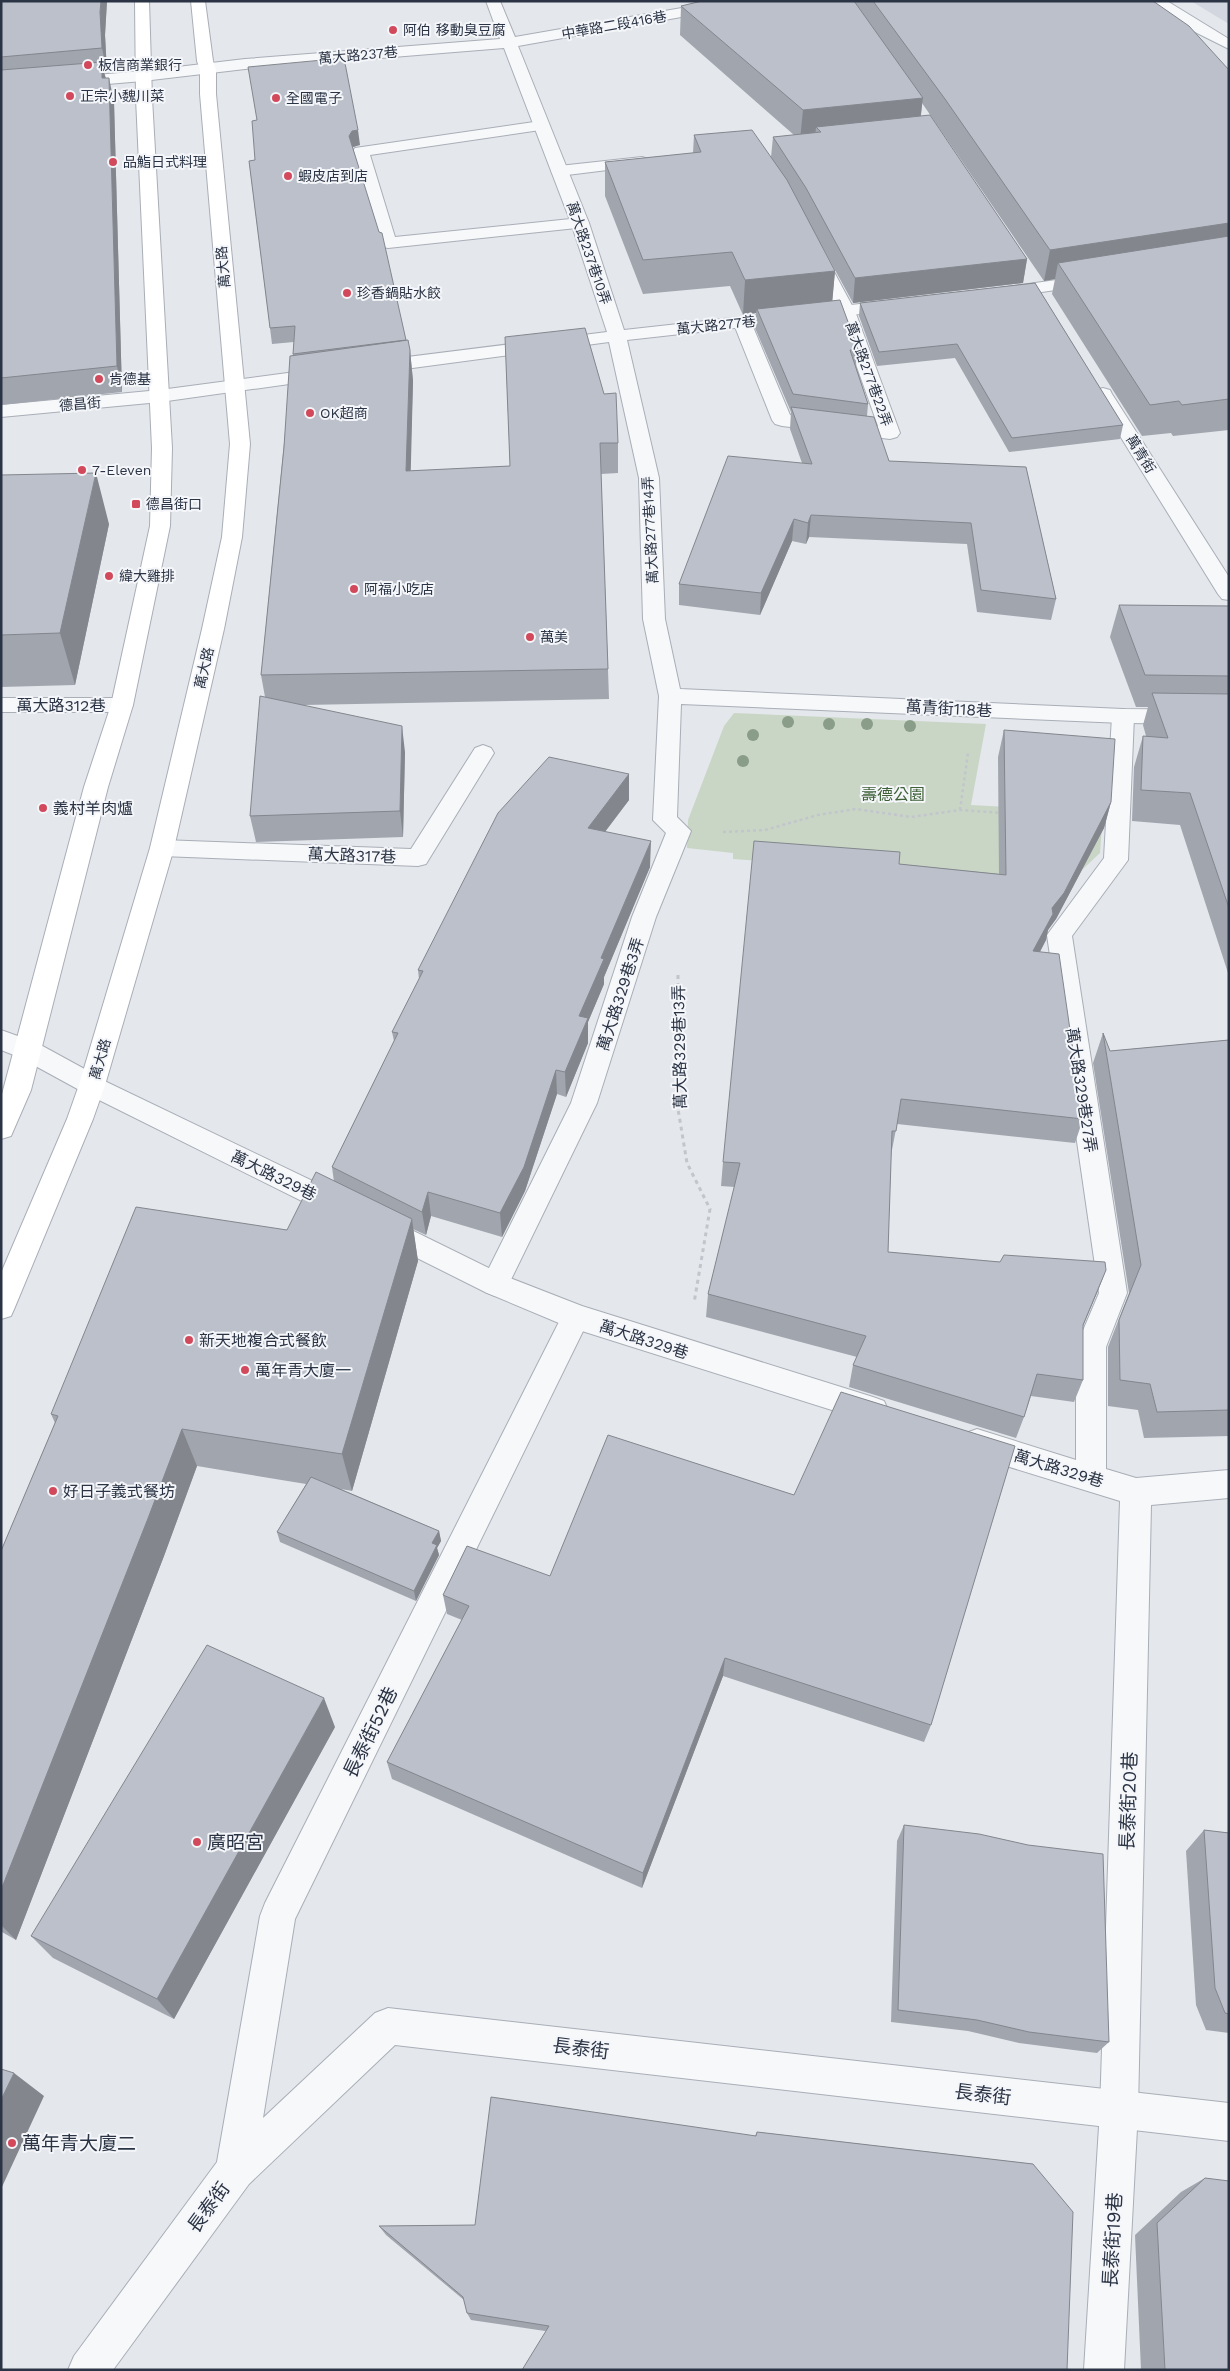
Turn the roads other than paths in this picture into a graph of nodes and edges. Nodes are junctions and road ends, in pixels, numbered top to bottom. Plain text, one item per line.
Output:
1 (142, 1) edge
2 (198, 1) edge
3 (493, 1) edge
4 (749, 1) edge
5 (1157, 1) edge
6 (509, 43) junction
7 (1229, 45) edge
8 (208, 70) junction
9 (143, 76) junction
10 (1, 88) edge
11 (542, 126) junction
12 (656, 161) edge
13 (559, 171) junction
14 (580, 223) junction
15 (808, 240) edge
16 (1027, 273) edge
17 (1105, 278) edge
18 (1038, 289) junction
19 (980, 296) edge
20 (913, 303) edge
21 (1048, 306) edge
22 (846, 310) junction
23 (742, 322) junction
24 (616, 336) junction
25 (363, 369) edge
26 (343, 371) edge
27 (1096, 382) edge
28 (233, 386) junction
29 (160, 396) junction
30 (1, 410) edge
31 (1229, 594) edge
32 (670, 696) junction
33 (122, 705) junction
34 (1, 706) edge
35 (1123, 716) junction
36 (1229, 717) edge
37 (483, 752) dead end
38 (162, 848) junction
39 (1, 1040) edge
40 (28, 1050) junction
41 (92, 1085) junction
42 (1, 1128) edge
43 (495, 1284) junction
44 (1, 1307) edge
45 (576, 1316) junction
46 (902, 1420) edge
47 (950, 1434) edge
48 (1091, 1478) junction
49 (1229, 1484) edge
50 (1136, 1492) junction
51 (1119, 2110) junction
52 (1229, 2122) edge
53 (235, 2170) junction
54 (88, 2370) edge
55 (1104, 2370) edge

1 - 9 main road
2 - 8 main road, 萬大路
3 - 6 street, 萬大路237巷10弄
4 - 6 street, 中華路二段416巷
5 - 7 street
6 - 8 street, 萬大路237巷
6 - 11 street, 萬大路237巷10弄
8 - 9 street, 萬大路237巷
8 - 28 main road, 萬大路
9 - 10 street, 萬大路237巷
9 - 29 main road
11 - 13 street, 萬大路237巷10弄
11 - 14 street
12 - 13 street
13 - 14 street, 萬大路237巷10弄
14 - 24 street, 萬大路237巷10弄
15 - 22 street
16 - 18 street
17 - 18 street
18 - 19 street
18 - 21 street
20 - 22 street, 萬大路277巷
22 - 23 street, 萬大路277巷
22 - 23 street, 萬大路277巷22弄
23 - 24 street, 萬大路277巷
24 - 25 street, 萬大路277巷
24 - 32 street, 萬大路277巷14弄
26 - 28 street
27 - 31 street, 萬青街
28 - 29 street, 德昌街
28 - 38 main road, 萬大路
29 - 30 street, 德昌街
29 - 33 main road
32 - 35 street, 萬青街118巷
32 - 43 street, 萬大路329巷3弄
33 - 34 street, 萬大路312巷
33 - 40 main road
35 - 36 street, 萬青街118巷
35 - 48 street, 萬大路329巷27弄
37 - 38 street, 萬大路317巷
38 - 41 main road, 萬大路
39 - 40 street, 萬大路329巷
40 - 41 street, 萬大路329巷
40 - 42 main road
41 - 43 street, 萬大路329巷
41 - 44 main road, 萬大路
43 - 45 street, 萬大路329巷
45 - 46 street, 萬大路329巷
45 - 53 street, 長泰街52巷
47 - 48 street, 萬大路329巷
48 - 50 street, 萬大路329巷
49 - 50 street, 萬大路329巷
50 - 51 street, 長泰街20巷
51 - 52 street, 長泰街
51 - 53 street, 長泰街
51 - 55 street, 長泰街19巷
53 - 54 street, 長泰街

